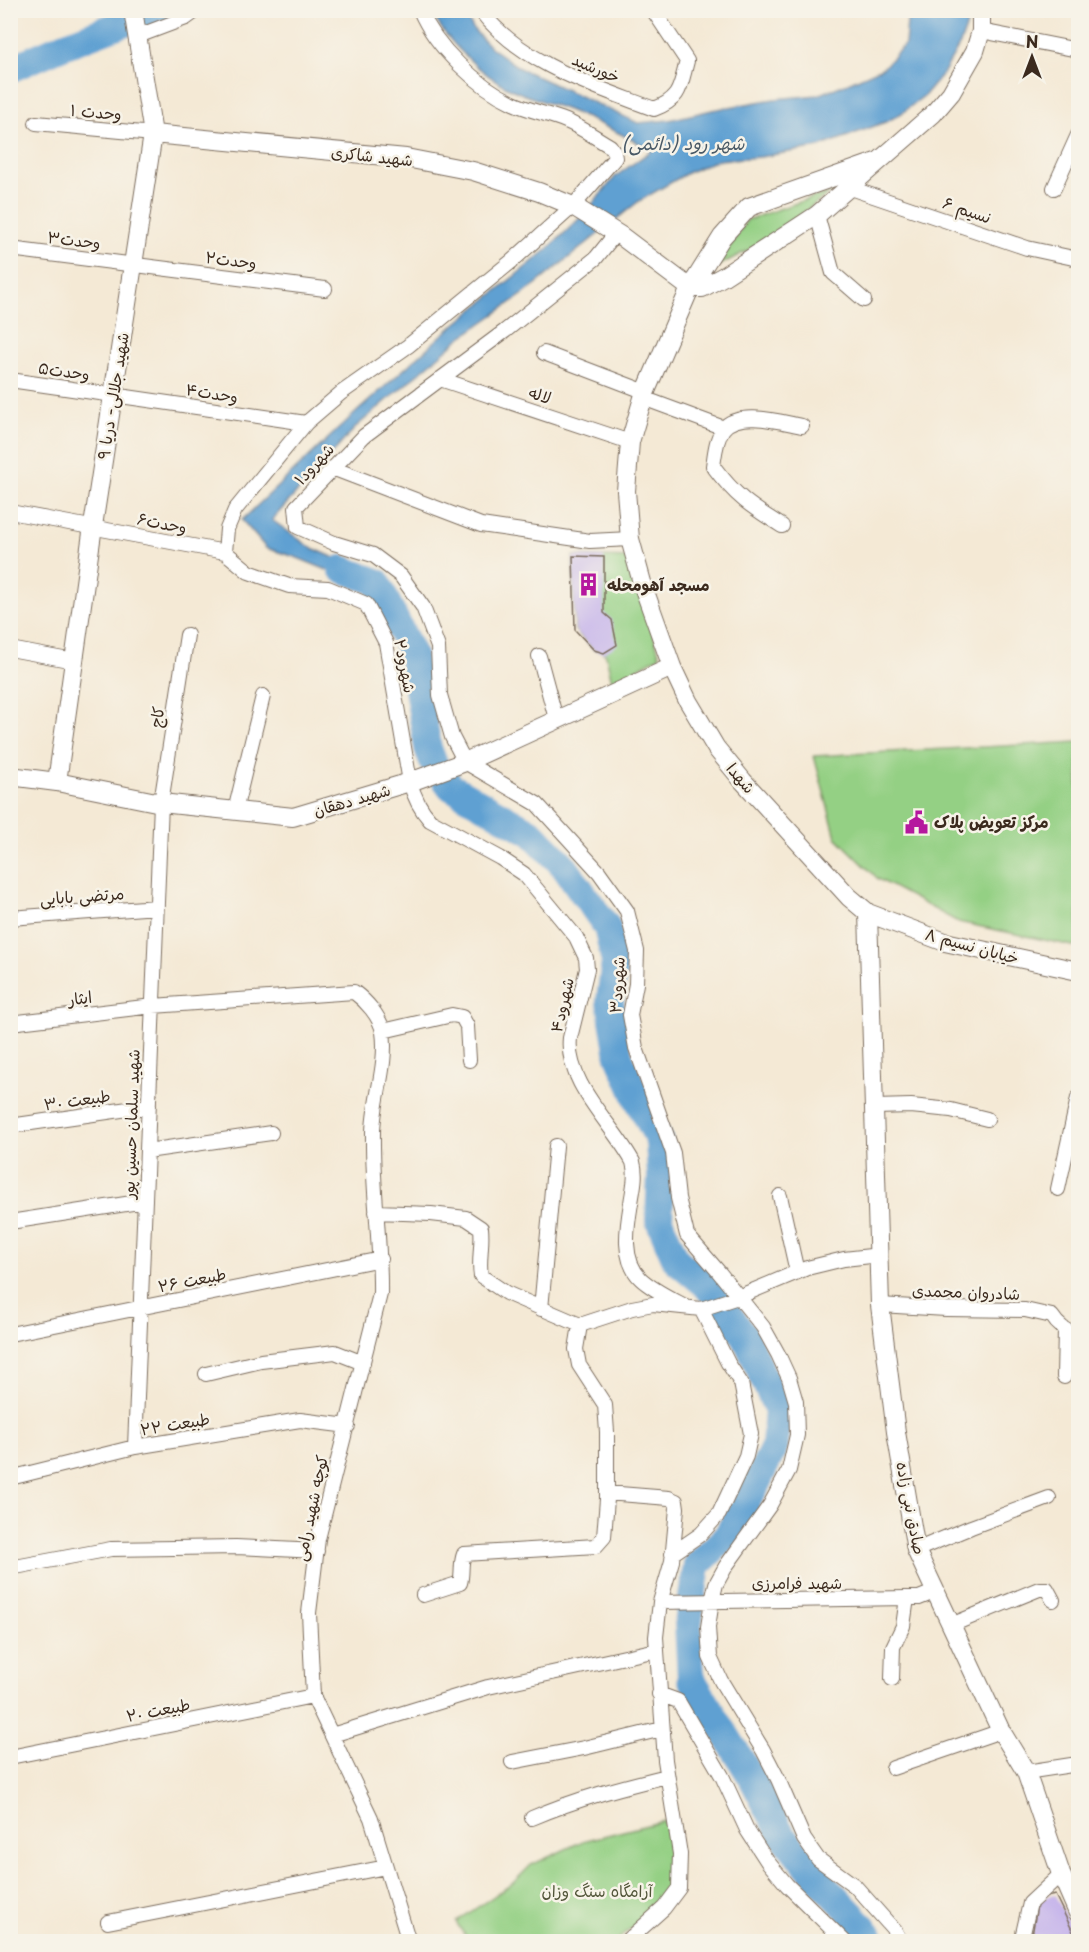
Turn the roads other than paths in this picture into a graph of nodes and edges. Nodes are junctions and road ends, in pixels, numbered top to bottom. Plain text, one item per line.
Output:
1 (133, 10) edge
2 (197, 10) edge
3 (420, 10) edge
4 (480, 10) edge
5 (653, 10) edge
6 (981, 10) edge
7 (981, 31) junction
8 (138, 35) junction
9 (1078, 50) edge
10 (36, 123) dead end
11 (153, 134) junction
12 (1078, 135) edge
13 (876, 162) junction
14 (847, 187) junction
15 (1054, 188) dead end
16 (578, 209) junction
17 (817, 215) junction
18 (619, 235) junction
19 (10, 249) edge
20 (1078, 259) edge
21 (133, 264) junction
22 (690, 288) junction
23 (325, 289) dead end
24 (864, 300) dead end
25 (544, 353) dead end
26 (10, 380) edge
27 (440, 380) junction
28 (114, 394) junction
29 (644, 395) junction
30 (306, 423) junction
31 (802, 426) dead end
32 (724, 428) junction
33 (630, 442) junction
34 (333, 468) junction
35 (10, 512) edge
36 (93, 526) junction
37 (782, 526) dead end
38 (630, 539) junction
39 (225, 552) junction
40 (187, 635) dead end
41 (10, 649) edge
42 (539, 656) dead end
43 (74, 661) junction
44 (672, 667) junction
45 (263, 696) dead end
46 (556, 719) junction
47 (465, 762) junction
48 (10, 776) edge
49 (57, 782) junction
50 (410, 782) junction
51 (161, 803) junction
52 (235, 811) junction
53 (157, 907) junction
54 (868, 912) junction
55 (10, 918) edge
56 (1078, 971) edge
57 (153, 1006) junction
58 (10, 1023) edge
59 (383, 1031) junction
60 (469, 1060) dead end
61 (1078, 1098) edge
62 (149, 1106) junction
63 (875, 1107) junction
64 (987, 1119) dead end
65 (10, 1126) edge
66 (271, 1133) dead end
67 (556, 1146) dead end
68 (147, 1150) junction
69 (1058, 1189) dead end
70 (780, 1196) dead end
71 (145, 1201) junction
72 (376, 1212) junction
73 (10, 1222) edge
74 (880, 1255) junction
75 (381, 1259) junction
76 (797, 1272) junction
77 (738, 1296) junction
78 (880, 1305) junction
79 (685, 1306) junction
80 (141, 1307) junction
81 (541, 1309) junction
82 (701, 1309) junction
83 (580, 1325) junction
84 (1065, 1330) junction
85 (10, 1334) edge
86 (1078, 1336) edge
87 (363, 1363) junction
88 (206, 1374) dead end
89 (1064, 1377) dead end
90 (348, 1426) junction
91 (135, 1447) junction
92 (10, 1478) edge
93 (607, 1493) junction
94 (1049, 1498) dead end
95 (916, 1550) junction
96 (317, 1551) junction
97 (672, 1554) junction
98 (10, 1568) edge
99 (934, 1592) junction
100 (423, 1595) dead end
101 (908, 1598) junction
102 (1053, 1600) dead end
103 (712, 1601) junction
104 (660, 1602) junction
105 (951, 1625) junction
106 (657, 1650) junction
107 (892, 1679) dead end
108 (659, 1694) junction
109 (313, 1696) junction
110 (662, 1729) junction
111 (1000, 1731) junction
112 (332, 1735) junction
113 (10, 1757) edge
114 (512, 1762) dead end
115 (1078, 1764) edge
116 (892, 1768) dead end
117 (1026, 1772) junction
118 (667, 1776) junction
119 (532, 1818) dead end
120 (386, 1867) junction
121 (1060, 1874) junction
122 (1078, 1913) edge
123 (108, 1922) dead end
124 (409, 1941) edge
125 (626, 1941) edge
126 (844, 1941) edge
127 (902, 1941) edge
128 (1021, 1941) edge

1 - 8 street, شهید جلالی- دریا ۹
2 - 8 street
3 - 16 street
4 - 5 street, خورشید
6 - 7 street
7 - 9 street
7 - 13 street
8 - 11 street, شهید جلالی- دریا ۹
10 - 11 street, وحدت ۱
11 - 16 street, شهید شاکری
11 - 21 street, شهید جلالی- دریا ۹
12 - 15 street
13 - 14 street
13 - 22 street, شهدا
14 - 17 street
14 - 20 street, نسیم ۶
16 - 18 street, شهید شاکری
16 - 30 street
17 - 22 street
17 - 24 street
18 - 22 street, شهید شاکری
18 - 27 street, شهرود۱
19 - 21 street, وحدت۳
21 - 23 street, وحدت۲
21 - 28 street, شهید جلالی- دریا ۹
22 - 29 street, شهدا
25 - 29 street
26 - 28 street, وحدت۵
27 - 33 street, لاله
27 - 34 street, شهرود۱
28 - 30 street, وحدت۴
28 - 36 street, شهید جلالی- دریا ۹
29 - 32 street
29 - 33 street, شهدا
30 - 39 street
31 - 32 street
32 - 37 street
33 - 38 street, شهدا
34 - 38 street
34 - 47 street, شهرود۱
35 - 36 street, وحدت۶
36 - 39 street, وحدت۶
36 - 43 street, شهید جلالی- دریا ۹
38 - 44 street, شهدا
39 - 50 street, شهرود۲
40 - 51 street, کاج
41 - 43 street
42 - 46 street
43 - 49 street, شهید جلالی- دریا ۹
44 - 46 street, شهید دهقان
44 - 54 street, شهدا
45 - 52 street
46 - 47 street, شهید دهقان
47 - 50 street, شهید دهقان
47 - 77 street, شهرود۳
48 - 49 street, شهید دهقان
49 - 51 street, شهید دهقان
50 - 52 street, شهید دهقان
50 - 79 street, شهرود۴
51 - 52 street, شهید دهقان
51 - 53 street, شهید سلمان حسین پور
53 - 55 street, مرتضی بابایی
53 - 57 street, شهید سلمان حسین پور
54 - 56 street, خیابان نسیم ۸
54 - 63 street
57 - 58 street, ایثار
57 - 59 street, ایثار
57 - 62 street, شهید سلمان حسین پور
59 - 60 street
59 - 72 street, کوچه شهید رامی
61 - 69 street
62 - 65 street, طبیعت ۳۰
62 - 68 street, شهید سلمان حسین پور
63 - 64 street
63 - 74 street
66 - 68 street
67 - 81 street
68 - 71 street, شهید سلمان حسین پور
70 - 76 street
71 - 73 street
71 - 80 street, شهید سلمان حسین پور
72 - 75 street, کوچه شهید رامی
72 - 81 street
74 - 76 street
74 - 78 street, صادق نبی زاده
75 - 80 street, طبیعت ۲۶
75 - 87 street, کوچه شهید رامی
76 - 77 street
77 - 82 street
77 - 103 street, شهرود۳
78 - 84 street, شادروان محمدی
78 - 95 street, صادق نبی زاده
79 - 82 street
79 - 83 street
80 - 85 street, طبیعت ۲۶
80 - 91 street, شهید سلمان حسین پور
81 - 83 street
82 - 97 street
83 - 93 street
84 - 86 street, شادروان محمدی
84 - 89 street
87 - 88 street
87 - 90 street, کوچه شهید رامی
90 - 91 street, طبیعت ۲۲
90 - 96 street, کوچه شهید رامی
91 - 92 street, طبیعت ۲۲
93 - 97 street
93 - 100 street
94 - 95 street
95 - 99 street, صادق نبی زاده
96 - 98 street
96 - 109 street, کوچه شهید رامی
97 - 104 street
99 - 101 street, شهید فرامرزی
99 - 105 street, صادق نبی زاده
101 - 103 street, شهید فرامرزی
101 - 107 street
102 - 105 street
103 - 104 street, شهید فرامرزی
103 - 127 street, شهرود۳
104 - 106 street
105 - 111 street, صادق نبی زاده
106 - 108 street
106 - 112 street
108 - 110 street
108 - 126 street
109 - 112 street, کوچه شهید رامی
109 - 113 street, طبیعت ۲۰
110 - 114 street
110 - 118 street
111 - 116 street
111 - 117 street, صادق نبی زاده
112 - 120 street, کوچه شهید رامی
115 - 117 street
117 - 121 street, صادق نبی زاده
118 - 119 street
118 - 125 street
120 - 123 street
120 - 124 street, کوچه شهید رامی
121 - 122 street, صادق نبی زاده
121 - 128 street

